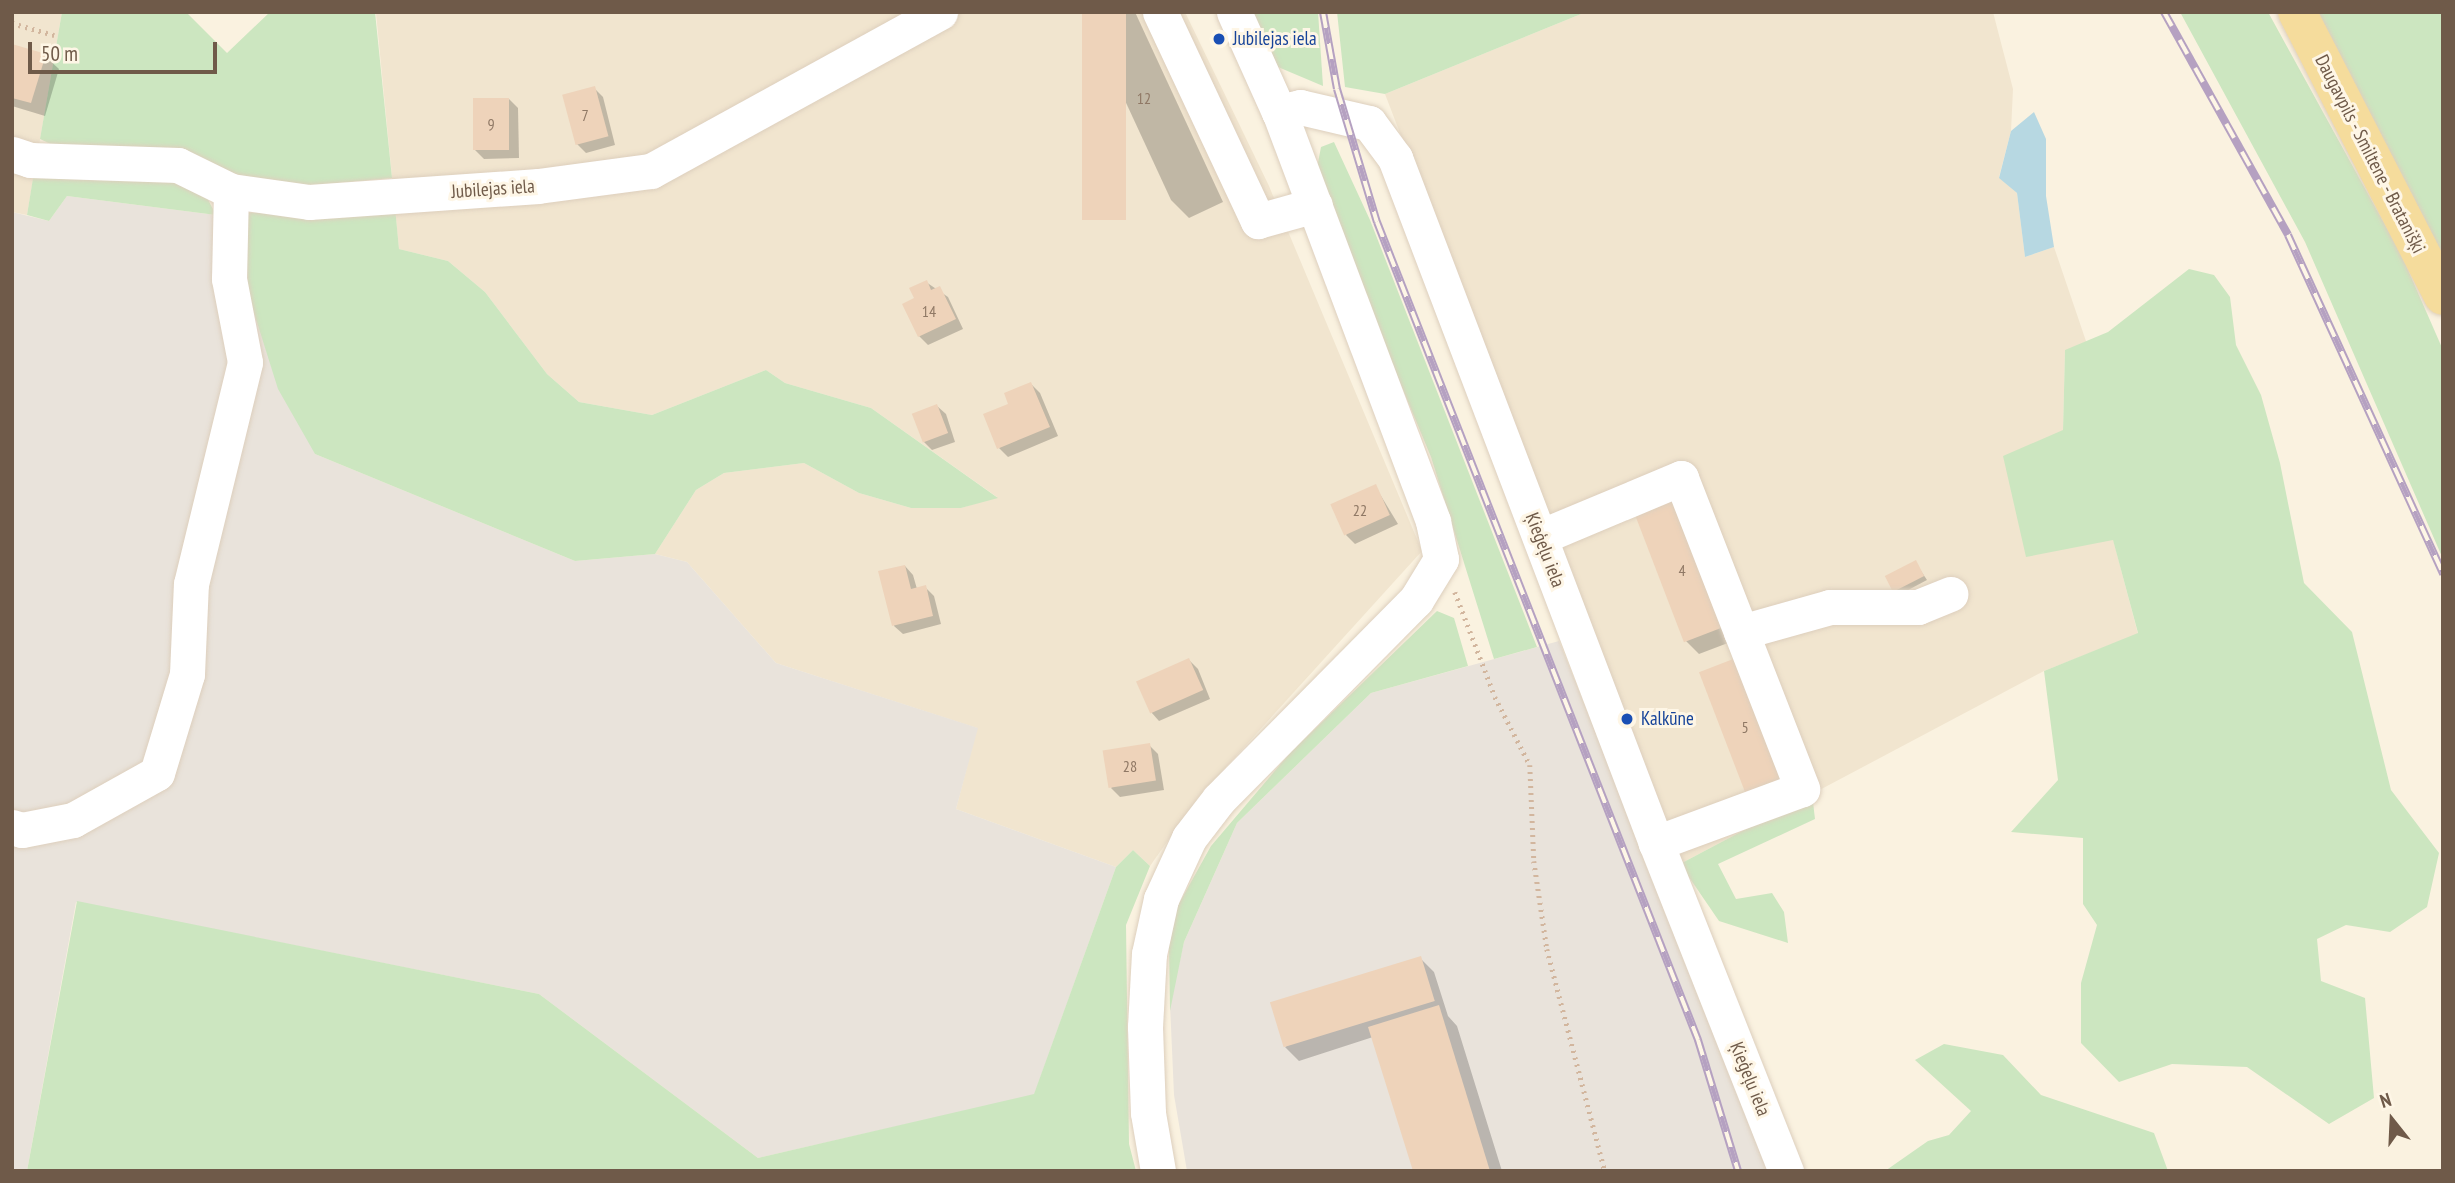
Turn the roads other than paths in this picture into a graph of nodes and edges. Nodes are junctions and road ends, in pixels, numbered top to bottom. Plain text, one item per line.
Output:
1 (940, 12) edge
2 (1160, 12) edge
3 (1234, 12) edge
4 (2297, 12) edge
5 (1279, 112) junction
6 (12, 154) edge
7 (230, 191) junction
8 (1315, 205) junction
9 (2443, 296) edge
10 (1541, 537) junction
11 (1951, 594) dead end
12 (1741, 632) junction
13 (12, 827) edge
14 (1656, 843) junction
15 (1158, 1171) edge
16 (1786, 1171) edge

1 - 7 street, Jubilejas iela
2 - 8 street
3 - 5 street
4 - 9 main road, Daugavpils - Smiltene - Bratanišķi
5 - 8 street
5 - 10 street, Ķieģeļu iela
6 - 7 street, Jubilejas iela
7 - 13 street
8 - 15 street
10 - 12 street
10 - 14 street, Ķieģeļu iela
11 - 12 street
12 - 14 street
14 - 16 street, Ķieģeļu iela

